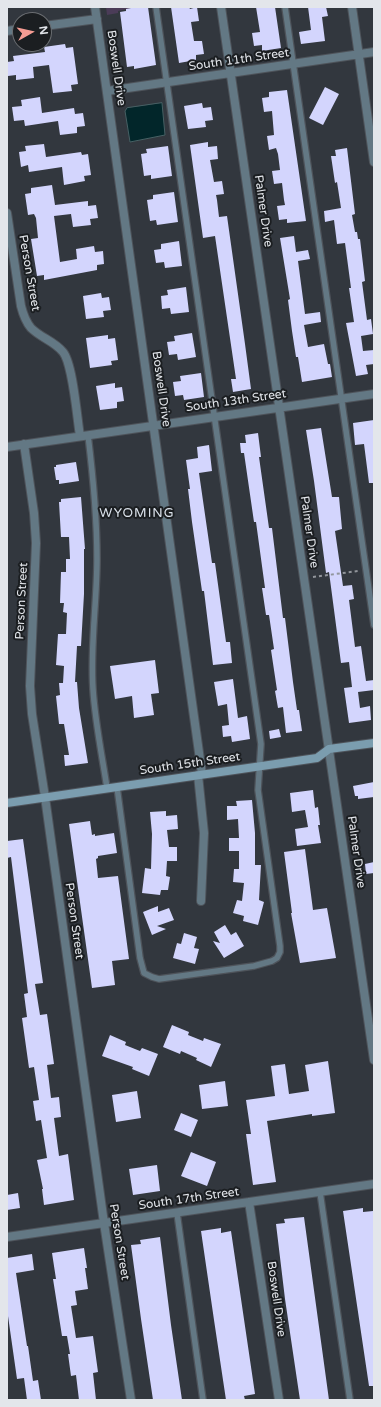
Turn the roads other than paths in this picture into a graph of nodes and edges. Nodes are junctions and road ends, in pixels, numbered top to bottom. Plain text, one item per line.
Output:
1 (95, 7) edge
2 (156, 7) edge
3 (221, 7) edge
4 (285, 7) edge
5 (352, 7) edge
6 (97, 18) junction
7 (52, 25) edge
8 (374, 52) edge
9 (358, 55) junction
10 (294, 64) junction
11 (230, 73) junction
12 (167, 82) junction
13 (107, 91) junction
14 (374, 162) edge
15 (7, 213) edge
16 (374, 394) edge
17 (341, 398) junction
18 (279, 407) junction
19 (215, 416) junction
20 (154, 426) junction
21 (88, 435) junction
22 (80, 436) junction
23 (24, 444) junction
24 (7, 447) edge
25 (374, 625) edge
26 (374, 743) edge
27 (329, 749) junction
28 (260, 766) junction
29 (200, 775) junction
30 (117, 787) junction
31 (107, 788) junction
32 (45, 798) junction
33 (7, 803) edge
34 (201, 901) dead end
35 (374, 1060) edge
36 (374, 1184) edge
37 (320, 1192) junction
38 (249, 1202) junction
39 (177, 1213) junction
40 (104, 1224) junction
41 (7, 1238) edge
42 (131, 1400) edge
43 (203, 1400) edge
44 (279, 1400) edge
45 (350, 1400) edge

1 - 6 street, Boswell Drive
2 - 12 lane
3 - 11 street, Palmer Drive
4 - 10 lane
5 - 9 street
6 - 7 street
6 - 13 street, Boswell Drive
8 - 9 street, South 11th Street
9 - 10 street, South 11th Street
9 - 14 street
10 - 11 street, South 11th Street
10 - 17 lane
11 - 12 street, South 11th Street
11 - 18 street, Palmer Drive
12 - 13 street, South 11th Street
12 - 19 lane
13 - 20 street, Boswell Drive
15 - 22 street, Person Street
16 - 17 street, South 13th Street
17 - 18 street, South 13th Street
17 - 25 lane
18 - 19 street, South 13th Street
18 - 27 street, Palmer Drive
19 - 20 street, South 13th Street
19 - 28 lane
20 - 21 street, South 13th Street
20 - 29 street, Boswell Drive
21 - 22 street, South 13th Street
21 - 31 lane
22 - 23 street, South 13th Street
23 - 24 street, South 13th Street
23 - 32 street, Person Street
26 - 27 main road, South 15th Street
27 - 28 main road, South 15th Street
27 - 35 street, Palmer Drive
28 - 29 main road, South 15th Street
28 - 30 lane
29 - 30 main road, South 15th Street
29 - 34 street, Boswell Drive
30 - 31 main road, South 15th Street
31 - 32 main road, South 15th Street
32 - 33 main road, South 15th Street
32 - 40 street, Person Street
36 - 37 street, South 17th Street
37 - 38 street, South 17th Street
37 - 45 lane
38 - 39 street, South 17th Street
38 - 44 street, Boswell Drive
39 - 40 street, South 17th Street
39 - 43 lane
40 - 41 street, South 17th Street
40 - 42 street, Person Street

